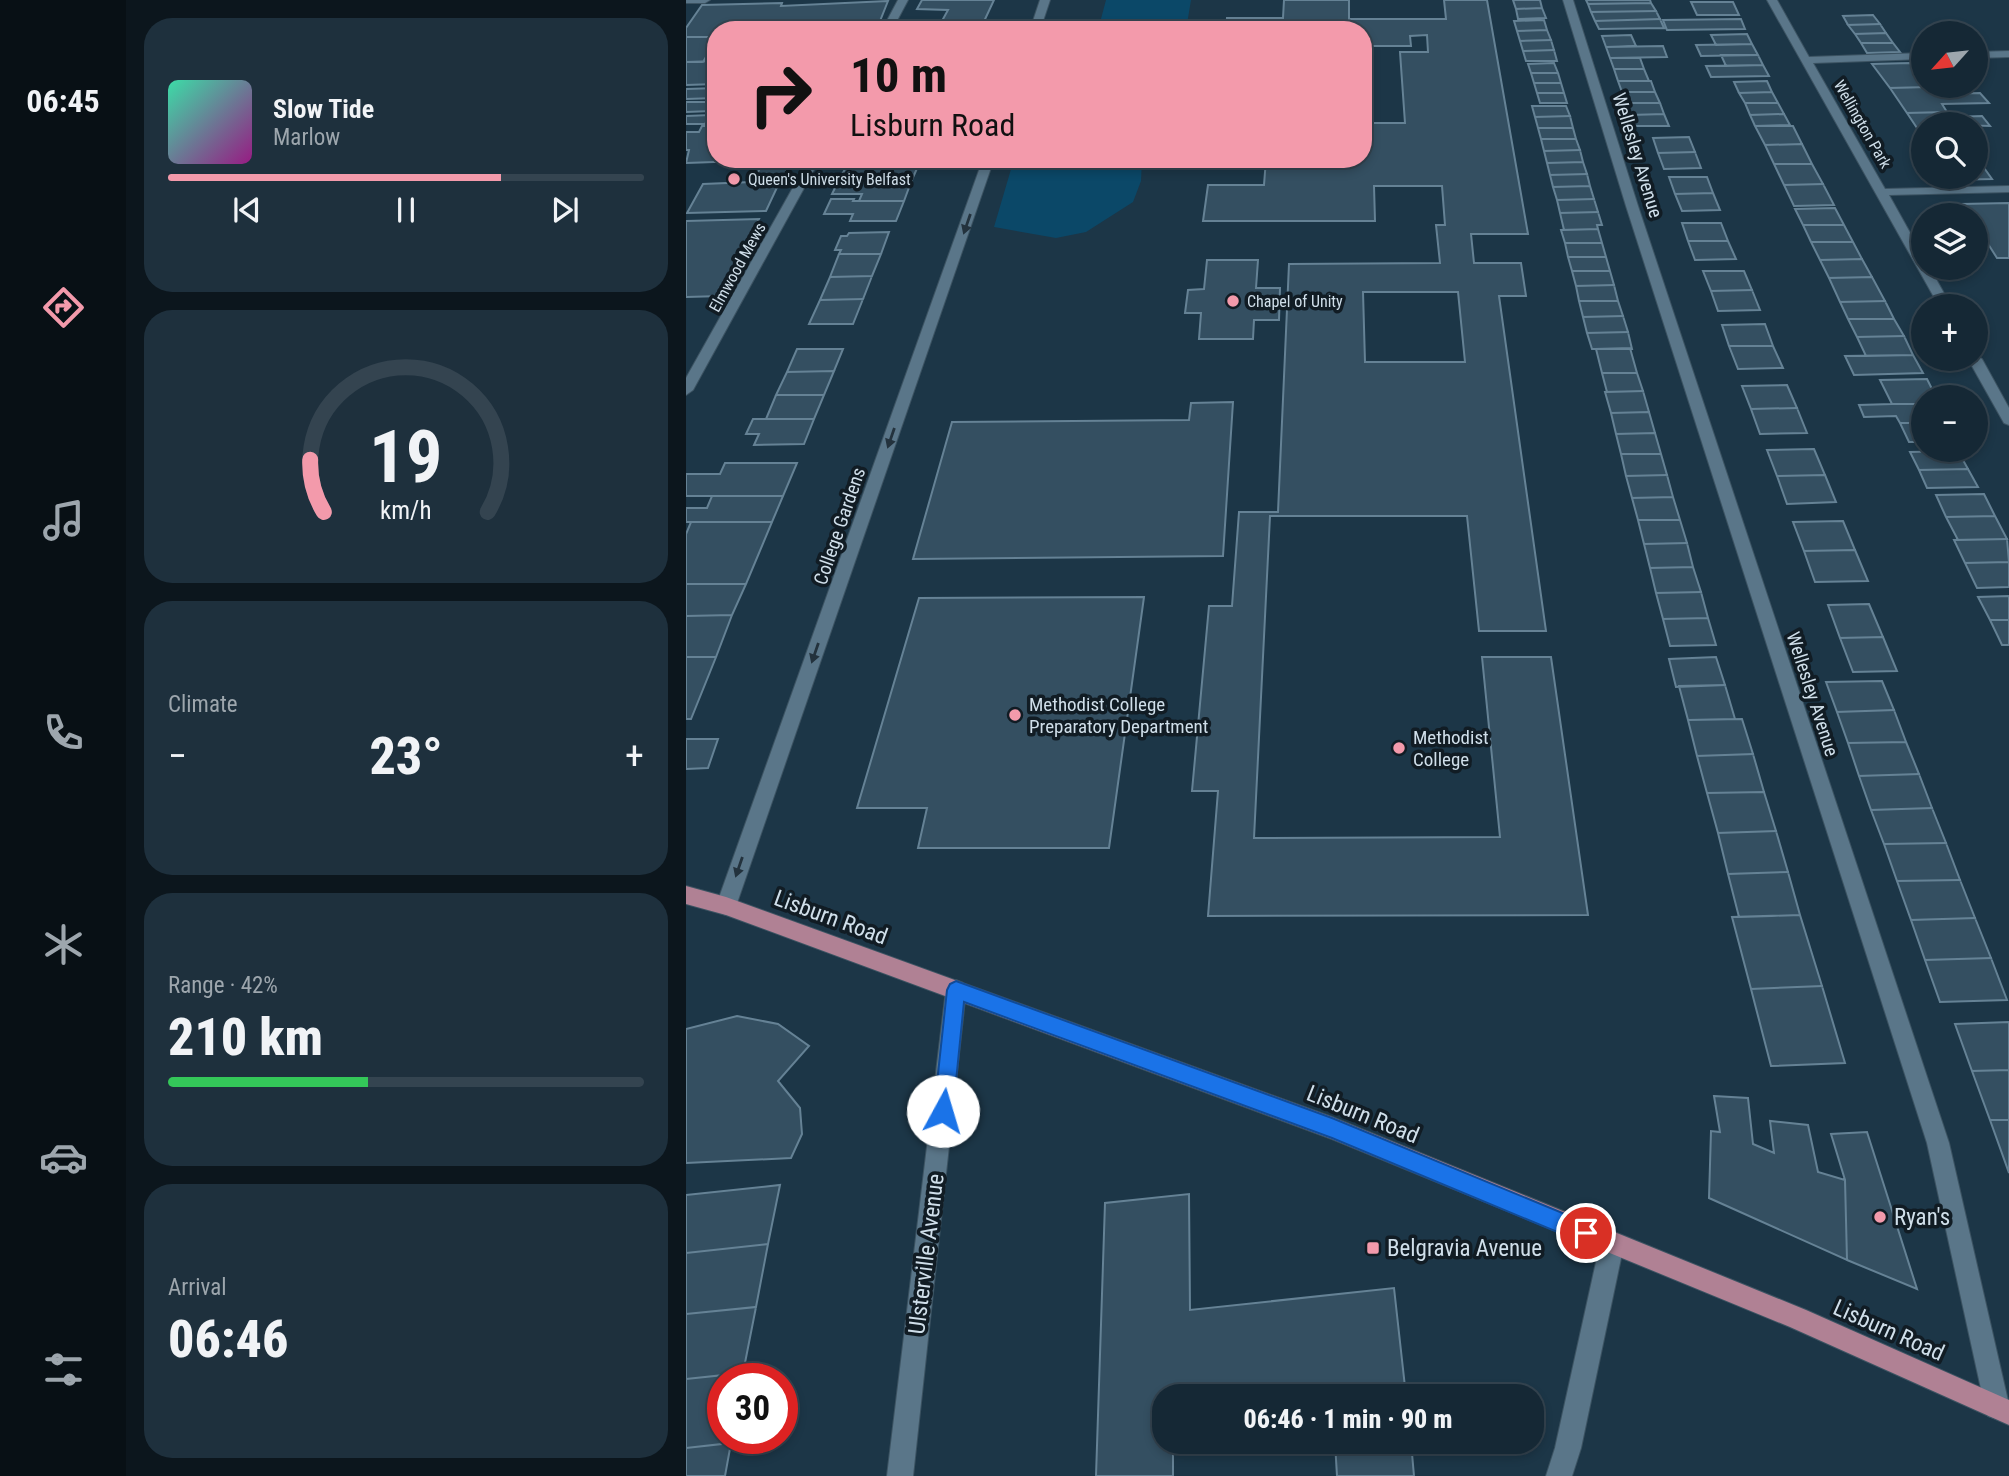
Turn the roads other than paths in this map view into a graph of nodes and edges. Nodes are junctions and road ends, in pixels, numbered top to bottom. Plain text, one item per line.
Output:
1 (686, 0) edge
2 (705, 0) edge
3 (904, 0) edge
4 (1045, 0) edge
5 (1568, 0) edge
6 (1772, 0) edge
7 (892, 21) edge
8 (1038, 21) edge
9 (2009, 54) edge
10 (1988, 55) edge
11 (1911, 56) edge
12 (1806, 60) junction
13 (810, 168) edge
14 (986, 168) edge
15 (2009, 189) edge
16 (1882, 192) junction
17 (1911, 244) edge
18 (1982, 371) edge
19 (686, 390) edge
20 (2009, 420) edge
21 (687, 897) edge
22 (726, 906) junction
23 (956, 990) junction
24 (1612, 1244) junction
25 (2003, 1410) edge
26 (900, 1476) edge
27 (1559, 1476) edge

1 - 2 street
3 - 7 street
4 - 8 street
5 - 25 street, Wellesley Avenue
6 - 12 street, Wellington Park
9 - 10 street
11 - 12 street
12 - 16 street, Wellington Park
13 - 19 street, Elmwood Mews
14 -> 22 street, College Gardens
15 - 16 street
16 - 17 street, Wellington Park
18 - 20 street
21 - 22 main road, Lisburn Road
22 - 23 main road, Lisburn Road
23 - 24 main road, Lisburn Road
23 - 26 street, Ulsterville Avenue
24 - 25 main road, Lisburn Road
24 - 27 street

